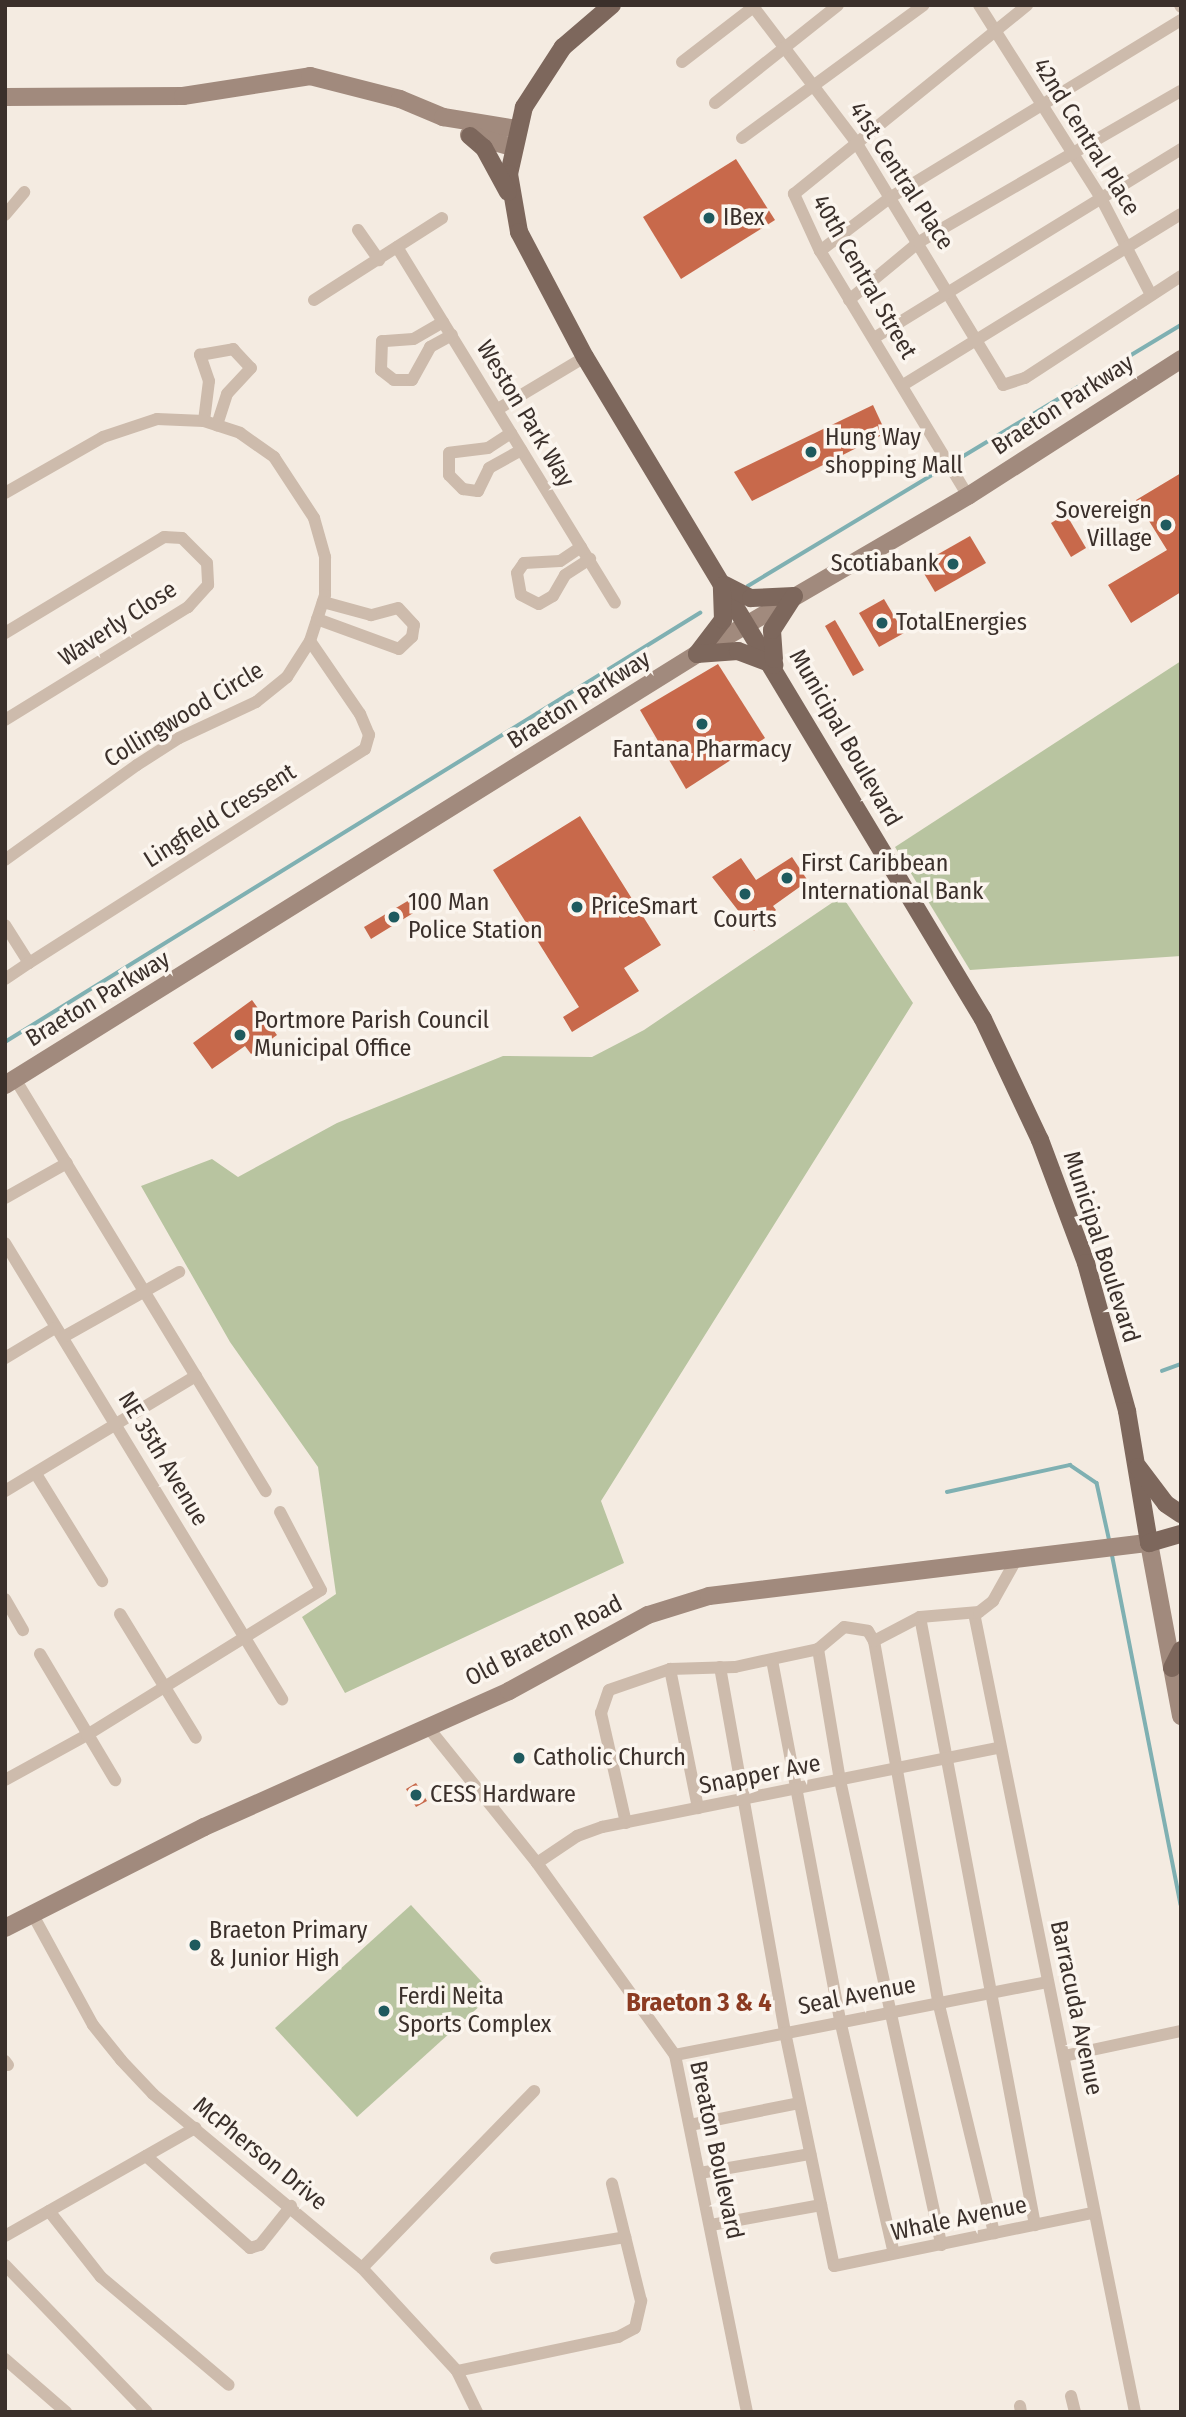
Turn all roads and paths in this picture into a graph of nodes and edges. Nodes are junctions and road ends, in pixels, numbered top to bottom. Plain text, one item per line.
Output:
1 (612, 5) edge
2 (838, 5) edge
3 (924, 5) edge
4 (979, 5) edge
5 (1027, 5) edge
6 (754, 6) edge
7 (1181, 20) edge
8 (997, 31) junction
9 (786, 51) junction
10 (682, 62) dead end
11 (818, 88) junction
12 (1181, 91) edge
13 (5, 97) edge
14 (715, 103) dead end
15 (1037, 105) junction
16 (443, 117) junction
17 (517, 129) junction
18 (470, 136) junction
19 (742, 138) dead end
20 (856, 142) junction
21 (512, 147) junction
22 (1181, 149) edge
23 (1071, 155) junction
24 (24, 192) dead end
25 (510, 195) junction
26 (891, 197) junction
27 (1101, 198) junction
28 (1181, 214) edge
29 (5, 215) edge
30 (442, 218) dead end
31 (358, 230) dead end
32 (919, 242) junction
33 (1128, 245) junction
34 (397, 247) junction
35 (820, 251) junction
36 (379, 260) junction
37 (1181, 276) edge
38 (949, 288) junction
39 (1152, 295) junction
40 (314, 300) dead end
41 (849, 300) junction
42 (443, 322) junction
43 (452, 335) junction
44 (874, 338) junction
45 (977, 341) junction
46 (584, 356) junction
47 (1181, 359) edge
48 (902, 385) junction
49 (498, 409) junction
50 (204, 421) junction
51 (217, 425) junction
52 (511, 433) junction
53 (521, 450) junction
54 (5, 493) edge
55 (968, 496) junction
56 (582, 547) junction
57 (590, 559) junction
58 (722, 583) junction
59 (794, 596) junction
60 (323, 602) junction
61 (615, 603) dead end
62 (317, 619) junction
63 (749, 624) junction
64 (5, 633) edge
65 (310, 641) junction
66 (697, 654) junction
67 (774, 665) junction
68 (5, 720) edge
69 (5, 860) edge
70 (5, 925) edge
71 (29, 963) junction
72 (5, 979) edge
73 (13, 1086) edge
74 (67, 1163) junction
75 (5, 1198) edge
76 (5, 1243) edge
77 (179, 1272) dead end
78 (145, 1290) junction
79 (60, 1332) junction
80 (5, 1358) edge
81 (196, 1376) junction
82 (116, 1422) junction
83 (1139, 1467) junction
84 (36, 1474) junction
85 (5, 1491) edge
86 (266, 1491) dead end
87 (280, 1512) dead end
88 (1181, 1514) edge
89 (1181, 1534) edge
90 (1140, 1544) junction
91 (1016, 1560) junction
92 (102, 1581) dead end
93 (5, 1599) edge
94 (974, 1613) junction
95 (120, 1614) dead end
96 (920, 1617) junction
97 (23, 1630) dead end
98 (245, 1639) junction
99 (874, 1641) junction
100 (818, 1649) junction
101 (1181, 1650) edge
102 (40, 1654) dead end
103 (772, 1660) junction
104 (720, 1667) junction
105 (1172, 1668) junction
106 (670, 1669) junction
107 (166, 1687) junction
108 (282, 1699) dead end
109 (1181, 1716) edge
110 (426, 1726) junction
111 (88, 1735) junction
112 (196, 1738) dead end
113 (999, 1748) junction
114 (944, 1759) junction
115 (893, 1768) junction
116 (5, 1780) edge
117 (115, 1780) dead end
118 (841, 1780) junction
119 (793, 1789) junction
120 (747, 1799) junction
121 (698, 1808) junction
122 (626, 1823) junction
123 (537, 1863) junction
124 (33, 1915) junction
125 (5, 1928) edge
126 (1046, 1982) junction
127 (990, 1992) junction
128 (938, 2001) junction
129 (889, 2011) junction
130 (840, 2020) junction
131 (1181, 2031) edge
132 (785, 2032) junction
133 (676, 2055) junction
134 (1064, 2056) junction
135 (534, 2091) dead end
136 (799, 2103) junction
137 (690, 2125) junction
138 (195, 2128) junction
139 (810, 2154) junction
140 (146, 2155) junction
141 (700, 2173) junction
142 (612, 2184) dead end
143 (821, 2205) junction
144 (291, 2206) junction
145 (48, 2211) junction
146 (1093, 2213) junction
147 (711, 2225) junction
148 (1035, 2225) junction
149 (994, 2233) junction
150 (5, 2236) edge
151 (625, 2237) junction
152 (941, 2245) junction
153 (894, 2253) junction
154 (496, 2258) dead end
155 (5, 2265) edge
156 (362, 2268) junction
157 (5, 2359) edge
158 (457, 2371) junction
159 (229, 2385) dead end
160 (1071, 2396) dead end
161 (66, 2412) edge
162 (147, 2412) edge
163 (477, 2412) edge
164 (747, 2412) edge
165 (1075, 2412) edge
166 (1135, 2412) edge

1 - 17 main road, Municipal Boulevard
2 - 9 street
3 - 11 street
4 - 8 street, 42nd Central Place
5 - 8 street, 40th Central Street
6 - 9 street, 41st Central Place
6 - 10 street
7 - 15 street
8 - 15 street, 42nd Central Place
8 - 20 street, 40th Central Street
9 - 11 street, 41st Central Place
9 - 14 street
11 - 19 street
11 - 20 street, 41st Central Place
12 - 23 street
13 - 16 street
15 - 23 street, 42nd Central Place
15 - 26 street
16 - 17 street
16 - 18 street
17 - 21 main road, Municipal Boulevard
18 - 21 street
18 - 25 main road
20 - 26 street, 41st Central Place
20 - 35 street, 40th Central Street
21 - 25 main road, Municipal Boulevard
22 - 27 street
23 - 27 street, 42nd Central Place
23 - 32 street
24 - 29 street
25 - 46 main road, Municipal Boulevard
26 - 32 street, 41st Central Place
26 - 35 street
27 - 33 street, 42nd Central Place
27 - 38 street
28 - 33 street
30 - 34 street
31 - 36 street
32 - 38 street, 41st Central Place
32 - 41 street
33 - 39 street, 42nd Central Place
33 - 45 street
34 - 36 street
34 - 42 street, Weston Park Way
35 - 41 street, 40th Central Street
36 - 40 street
37 - 39 street
38 - 44 street
38 - 45 street, 41st Central Place
39 - 45 street, 41st Central Place
41 - 44 street, 40th Central Street
42 - 43 street, Weston Park Way
42 - 43 street
43 - 49 street, Weston Park Way
44 - 48 street, 40th Central Street
45 - 48 street
46 - 49 street
46 - 58 main road, Municipal Boulevard
47 - 55 street, Braeton Parkway
48 - 55 street, 40th Central Street
49 - 52 street, Weston Park Way
50 - 51 street, Collingwood Circle
50 - 51 street
50 - 54 street, Collingwood Circle
51 - 60 street, Collingwood Circle
52 - 53 street, Weston Park Way
52 - 53 street
53 - 56 street, Weston Park Way
55 - 59 street, Braeton Parkway
56 - 57 street, Weston Park Way
56 - 57 street
57 - 61 street, Weston Park Way
58 - 59 main road
58 - 63 main road, Municipal Boulevard
58 - 66 main road
59 - 63 street, Braeton Parkway
59 - 67 main road
60 - 62 street, Collingwood Circle
60 - 62 street
62 - 65 street, Collingwood Circle
63 - 66 street, Braeton Parkway
63 - 67 main road, Municipal Boulevard
64 - 68 street, Waverly Close
65 - 69 street, Collingwood Circle
65 - 71 street, Lingfield Cressent
66 - 67 main road
66 - 73 street, Braeton Parkway
67 - 83 main road, Municipal Boulevard
70 - 71 street
71 - 72 street, Lingfield Cressent
73 - 74 street
74 - 75 street
74 - 78 street
76 - 79 street, NE 35th Avenue
77 - 78 street
78 - 79 street
78 - 81 street
79 - 80 street
79 - 82 street, NE 35th Avenue
81 - 82 street
81 - 86 street
82 - 84 street
82 - 98 street, NE 35th Avenue
83 - 88 main road
83 - 90 main road, Municipal Boulevard
84 - 85 street
84 - 92 street
87 - 98 street
89 - 90 main road
90 - 91 street, Old Braeton Road
90 - 105 street
91 - 94 street
91 - 110 street, Old Braeton Road
93 - 97 street
94 - 96 street
94 - 113 street, Barracuda Avenue
95 - 107 street
96 - 99 street
96 - 114 street
98 - 107 street
98 - 108 street, NE 35th Avenue
99 - 100 street
99 - 115 street
100 - 103 street
100 - 118 street
101 - 105 main road
102 - 111 street
103 - 104 street
103 - 119 street
104 - 106 street
104 - 120 street
105 - 109 street
106 - 121 street
106 - 122 street
107 - 111 street
107 - 112 street
110 - 123 street, Breaton Boulevard
110 - 124 street, Old Braeton Road
111 - 116 street
111 - 117 street
113 - 114 street, Snapper Ave
113 - 126 street, Barracuda Avenue
114 - 115 street, Snapper Ave
114 - 127 street
115 - 118 street, Snapper Ave
115 - 128 street
118 - 119 street, Snapper Ave
118 - 129 street
119 - 120 street, Snapper Ave
119 - 130 street
120 - 121 street, Snapper Ave
120 - 132 street
121 - 122 street, Snapper Ave
122 - 123 street, Snapper Ave
123 - 133 street, Breaton Boulevard
124 - 125 street, Old Braeton Road
124 - 138 street, McPherson Drive
126 - 127 street, Seal Avenue
126 - 134 street, Barracuda Avenue
127 - 128 street, Seal Avenue
127 - 148 street
128 - 129 street, Seal Avenue
128 - 149 street
129 - 130 street, Seal Avenue
129 - 152 street
130 - 132 street, Seal Avenue
130 - 153 street
131 - 134 street
132 - 133 street, Seal Avenue
132 - 136 street
133 - 137 street, Breaton Boulevard
134 - 146 street, Barracuda Avenue
135 - 156 street
136 - 137 street
136 - 139 street
137 - 141 street, Breaton Boulevard
138 - 140 street
138 - 144 street, McPherson Drive
139 - 141 street
139 - 143 street
140 - 144 street
140 - 145 street
141 - 147 street, Breaton Boulevard
142 - 151 street
143 - 147 street
143 - 153 street, Whale Avenue
144 - 156 street, McPherson Drive
145 - 150 street
145 - 159 street
146 - 148 street, Whale Avenue
146 - 166 street, Barracuda Avenue
147 - 164 street, Breaton Boulevard
148 - 149 street, Whale Avenue
149 - 152 street, Whale Avenue
151 - 154 street
151 - 158 street
152 - 153 street, Whale Avenue
155 - 162 street
156 - 158 street, McPherson Drive
157 - 161 street
158 - 163 street, McPherson Drive
160 - 165 street

